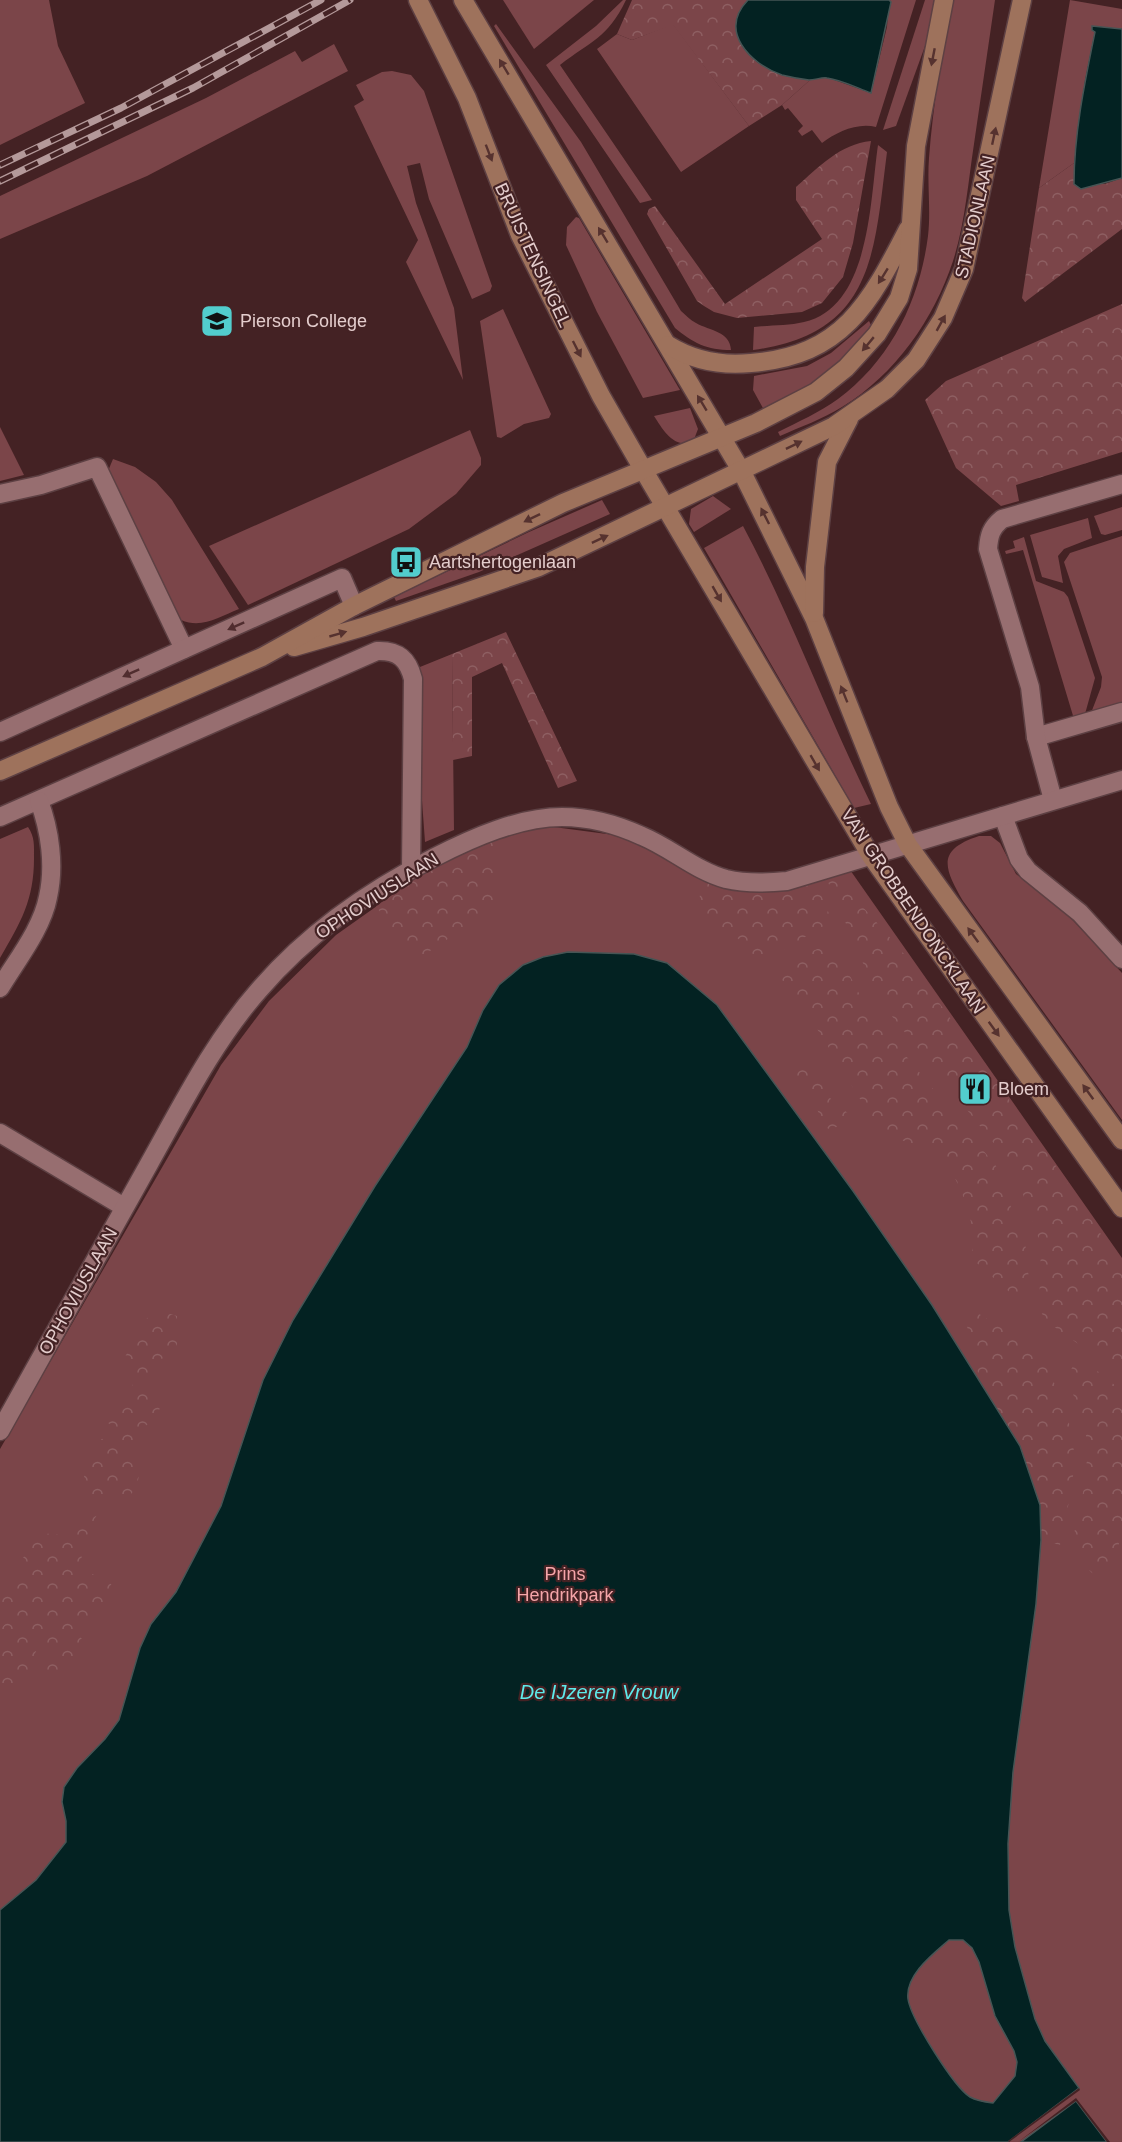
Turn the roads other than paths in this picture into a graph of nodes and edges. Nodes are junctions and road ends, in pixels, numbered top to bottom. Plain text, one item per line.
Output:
1 (418, 0) edge
2 (463, 0) edge
3 (944, 0) edge
4 (1022, 0) edge
5 (910, 225) junction
6 (668, 345) junction
7 (850, 417) junction
8 (723, 437) junction
9 (644, 471) junction
10 (742, 472) junction
11 (1122, 484) edge
12 (0, 494) edge
13 (666, 508) junction
14 (354, 606) junction
15 (814, 618) junction
16 (184, 649) junction
17 (262, 657) junction
18 (1122, 712) edge
19 (0, 732) edge
20 (1036, 737) junction
21 (0, 771) edge
22 (1122, 780) edge
23 (1053, 800) junction
24 (39, 801) junction
25 (1003, 816) junction
26 (0, 817) edge
27 (908, 845) junction
28 (871, 856) junction
29 (411, 869) junction
30 (1122, 959) edge
31 (0, 988) edge
32 (0, 1133) edge
33 (1122, 1140) edge
34 (124, 1206) junction
35 (1122, 1208) edge
36 (0, 1431) edge

1 -> 9 main road, BRUISTENSINGEL
6 -> 2 main road
3 -> 5 main road
7 -> 4 main road, STADIONLAAN
5 -> 6 main road
5 -> 8 main road
8 -> 6 main road
10 -> 7 main road, STADIONLAAN
7 - 15 main road
8 - 9 main road
8 - 10 main road
9 - 13 main road, BRUISTENSINGEL
9 -> 14 main road
10 - 13 main road
15 -> 10 main road, VAN GROBBENDONCKLAAN
11 - 20 street
12 - 16 street
17 -> 13 main road
13 -> 28 main road, VAN GROBBENDONCKLAAN
14 -> 16 street
14 - 17 main road
27 -> 15 main road, VAN GROBBENDONCKLAAN
16 -> 19 street
17 - 21 main road
18 - 20 street
20 - 23 street
22 - 23 street, OPHOVIUSLAAN
23 - 25 street, OPHOVIUSLAAN
24 - 26 street
24 - 29 street
24 - 31 street
25 - 27 street, OPHOVIUSLAAN
25 - 30 street
27 - 28 street, OPHOVIUSLAAN
33 -> 27 main road, VAN GROBBENDONCKLAAN
28 - 29 street, OPHOVIUSLAAN
28 -> 35 main road, VAN GROBBENDONCKLAAN
29 - 34 street, OPHOVIUSLAAN
32 - 34 street
34 - 36 street, OPHOVIUSLAAN

